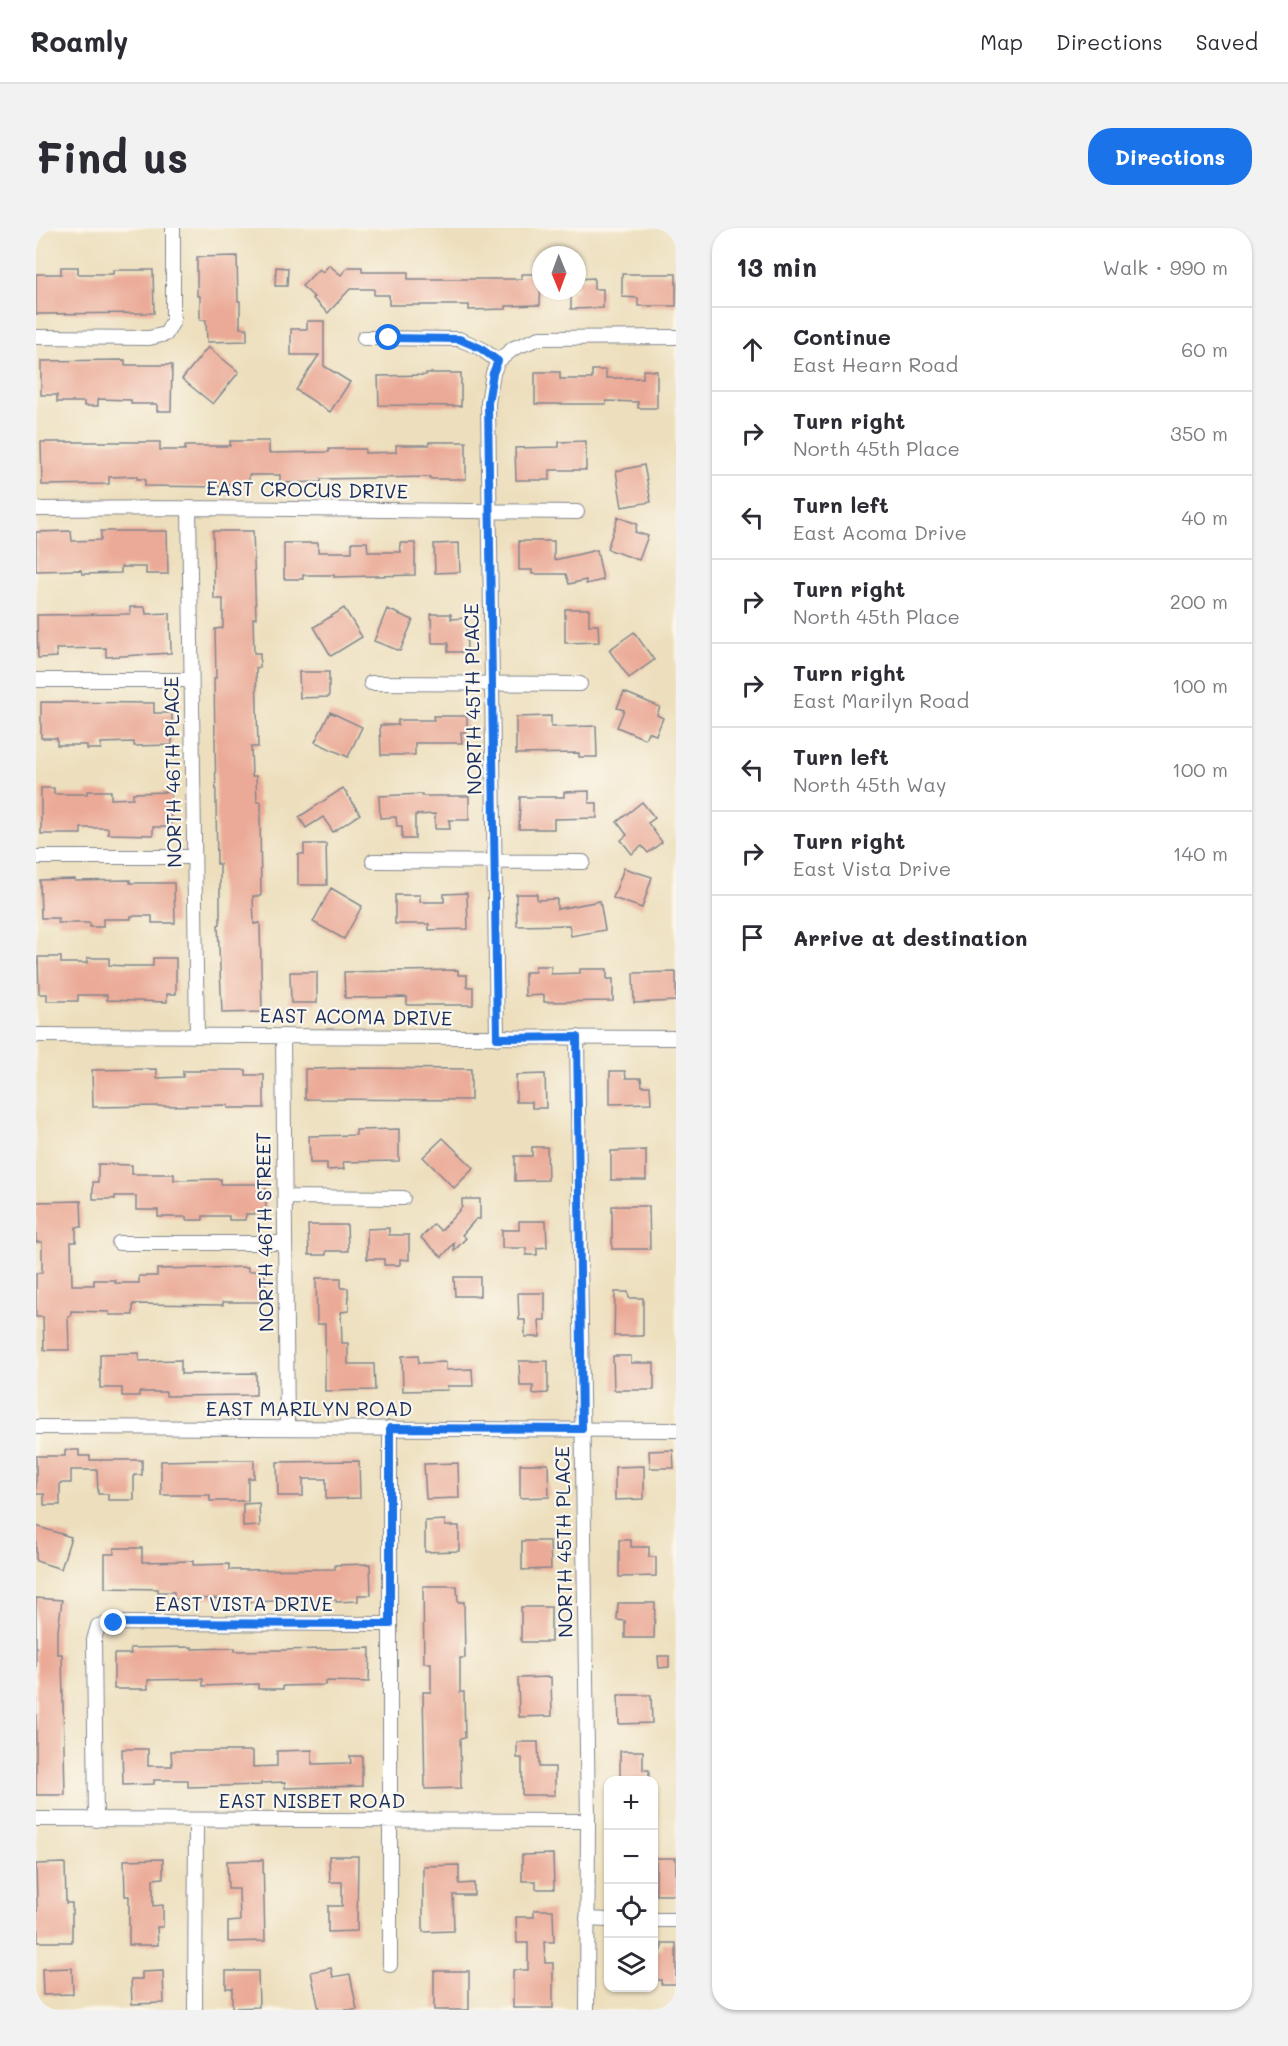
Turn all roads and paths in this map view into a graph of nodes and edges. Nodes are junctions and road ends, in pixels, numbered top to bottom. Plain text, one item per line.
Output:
1 (173, 228) edge
2 (36, 337) edge
3 (676, 337) edge
4 (364, 338) dead end
5 (498, 361) junction
6 (189, 508) junction
7 (36, 509) edge
8 (489, 512) junction
9 (577, 512) dead end
10 (36, 680) edge
11 (191, 680) junction
12 (371, 683) dead end
13 (492, 684) junction
14 (580, 684) dead end
15 (36, 857) edge
16 (193, 857) junction
17 (373, 861) dead end
18 (495, 861) junction
19 (583, 862) dead end
20 (36, 1035) edge
21 (197, 1036) junction
22 (283, 1036) junction
23 (577, 1037) junction
24 (497, 1038) junction
25 (676, 1038) edge
26 (285, 1197) junction
27 (403, 1197) dead end
28 (119, 1243) dead end
29 (285, 1243) junction
30 (36, 1427) edge
31 (287, 1428) junction
32 (390, 1428) junction
33 (582, 1429) junction
34 (676, 1430) edge
35 (390, 1624) junction
36 (36, 1819) edge
37 (96, 1820) junction
38 (196, 1820) junction
39 (391, 1821) junction
40 (588, 1821) junction
41 (587, 1919) junction
42 (604, 1920) edge
43 (658, 1920) edge
44 (676, 1920) edge
45 (390, 1965) dead end
46 (195, 2010) edge
47 (587, 2010) edge

1 - 2 street
3 - 5 street
4 - 5 street
5 - 8 street, NORTH 45TH PLACE
6 - 7 street, EAST CROCUS DRIVE
6 - 8 street, EAST CROCUS DRIVE
6 - 11 street, NORTH 46TH PLACE
8 - 9 street, EAST CROCUS DRIVE
8 - 13 street, NORTH 45TH PLACE
10 - 11 street
11 - 16 street, NORTH 46TH PLACE
12 - 13 street
13 - 14 street
13 - 18 street, NORTH 45TH PLACE
15 - 16 street
16 - 21 street, NORTH 46TH PLACE
17 - 18 street
18 - 19 street
18 - 24 street, NORTH 45TH PLACE
20 - 21 street, EAST ACOMA DRIVE
21 - 22 street, EAST ACOMA DRIVE
22 - 24 street, EAST ACOMA DRIVE
22 - 26 street, NORTH 46TH STREET
23 - 24 street, EAST ACOMA DRIVE
23 - 25 street, EAST ACOMA DRIVE
23 - 33 street, NORTH 45TH PLACE
26 - 27 street
26 - 29 street, NORTH 46TH STREET
28 - 29 street
29 - 31 street, NORTH 46TH STREET
30 - 31 street, EAST MARILYN ROAD
31 - 32 street, EAST MARILYN ROAD
32 - 33 street, EAST MARILYN ROAD
32 - 35 street
33 - 34 street, EAST MARILYN ROAD
33 - 40 street, NORTH 45TH PLACE
35 - 37 street, EAST VISTA DRIVE
35 - 39 street
36 - 37 street, EAST NISBET ROAD
37 - 38 street, EAST NISBET ROAD
38 - 39 street, EAST NISBET ROAD
38 - 46 street
39 - 40 street, EAST NISBET ROAD
39 - 45 street
40 - 41 street, NORTH 45TH PLACE
41 - 42 street
41 - 47 street, NORTH 45TH PLACE
43 - 44 street

